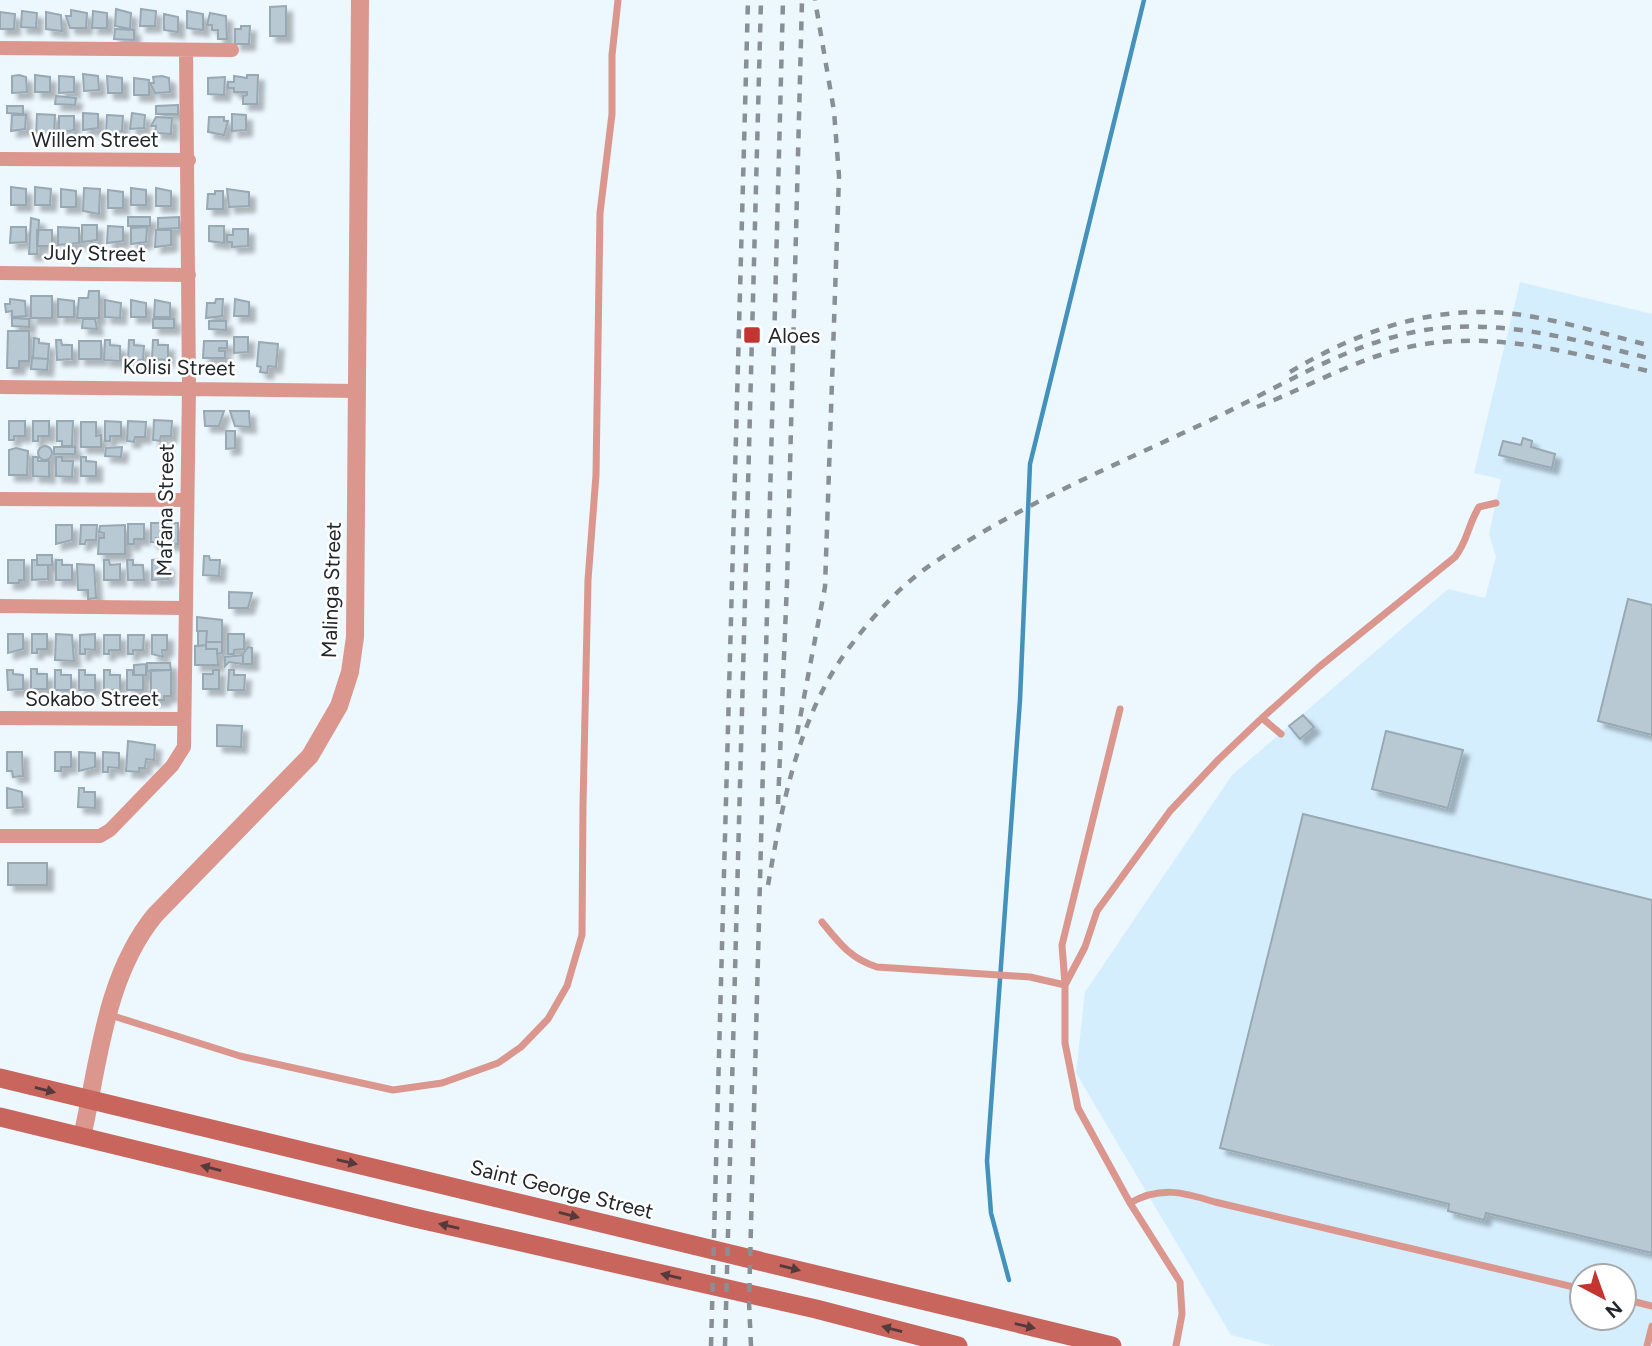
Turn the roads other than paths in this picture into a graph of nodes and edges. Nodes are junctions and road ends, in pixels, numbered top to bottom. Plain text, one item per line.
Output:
1 (360, 0) edge
2 (618, 0) edge
3 (0, 48) edge
4 (186, 50) junction
5 (232, 50) dead end
6 (0, 159) edge
7 (189, 160) junction
8 (0, 272) edge
9 (189, 275) junction
10 (0, 387) edge
11 (189, 388) junction
12 (357, 391) junction
13 (0, 499) edge
14 (185, 500) junction
15 (1496, 503) dead end
16 (0, 606) edge
17 (185, 608) junction
18 (1120, 709) dead end
19 (0, 718) edge
20 (1262, 718) junction
21 (184, 719) junction
22 (1280, 734) dead end
23 (0, 836) edge
24 (822, 922) dead end
25 (1065, 985) junction
26 (109, 1014) junction
27 (0, 1078) edge
28 (90, 1100) junction
29 (0, 1117) edge
30 (82, 1137) junction
31 (1129, 1203) junction
32 (1568, 1286) edge
33 (1652, 1326) edge
34 (958, 1346) edge
35 (1112, 1346) edge
36 (1176, 1346) edge
37 (1647, 1346) edge

1 - 12 street, Malinga Street
2 - 26 lane
3 - 4 street
4 - 5 street
4 - 7 street, Mafana Street
6 - 7 street, Willem Street
7 - 9 street, Mafana Street
8 - 9 street, July Street
9 - 11 street, Mafana Street
10 - 11 street, Kolisi Street
11 - 12 street, Kolisi Street
11 - 14 street, Mafana Street
12 - 26 street, Malinga Street
13 - 14 street
14 - 17 street, Mafana Street
15 - 20 lane
16 - 17 street
17 - 21 street, Mafana Street
18 - 25 lane
19 - 21 street, Sokabo Street
20 - 22 lane
20 - 25 lane
21 - 23 street, Mafana Street
24 - 25 lane
25 - 31 lane
26 - 28 street, Malinga Street
27 -> 28 main road, Saint George Street
28 - 30 street, Malinga Street
28 -> 35 main road, Saint George Street
29 - 30 main road
34 -> 30 main road
31 - 32 lane
31 - 36 lane
33 - 37 lane

